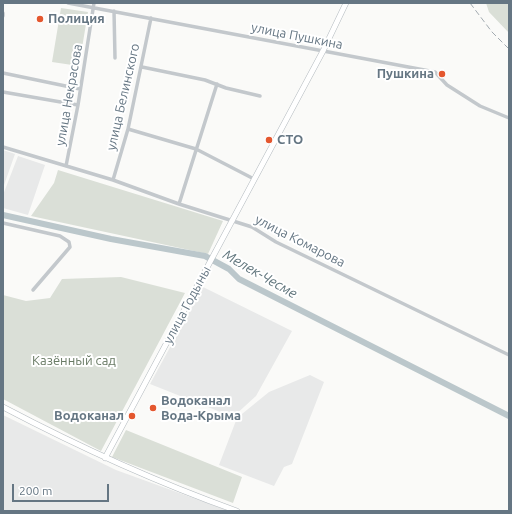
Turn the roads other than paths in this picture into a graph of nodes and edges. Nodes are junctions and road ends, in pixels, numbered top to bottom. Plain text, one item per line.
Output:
1 (68, 3) edge
2 (346, 3) edge
3 (94, 5) edge
4 (114, 11) junction
5 (151, 18) junction
6 (323, 51) junction
7 (115, 58) dead end
8 (142, 67) junction
9 (3, 73) edge
10 (217, 84) junction
11 (80, 89) junction
12 (3, 92) edge
13 (260, 96) dead end
14 (78, 105) junction
15 (509, 118) edge
16 (128, 129) junction
17 (3, 147) edge
18 (196, 149) junction
19 (66, 166) junction
20 (254, 179) junction
21 (113, 180) junction
22 (179, 204) junction
23 (232, 221) junction
24 (3, 223) edge
25 (33, 290) dead end
26 (509, 355) edge
27 (3, 407) edge
28 (105, 458) junction
29 (237, 511) edge

1 - 3 street, улица Пушкина
2 - 6 main road, улица Годыны
3 - 4 street, улица Пушкина
3 - 11 street, улица Некрасова
4 - 5 street, улица Пушкина
4 - 7 street
5 - 6 street, улица Пушкина
5 - 8 street, улица Белинского
6 - 15 street, улица Пушкина
6 - 20 main road, улица Годыны
8 - 10 street
8 - 16 street, улица Белинского
9 - 11 street
10 - 13 street
10 - 18 street
11 - 14 street, улица Некрасова
12 - 14 street
14 - 19 street, улица Некрасова
16 - 18 street
16 - 21 street, улица Белинского
17 - 19 street, улица Комарова
18 - 20 street
18 - 22 street
19 - 21 street, улица Комарова
20 - 23 main road, улица Годыны
21 - 22 street, улица Комарова
22 - 23 street, улица Комарова
23 - 26 street, улица Комарова
23 - 28 main road, улица Годыны
24 - 25 street
27 - 28 main road
28 - 29 main road

